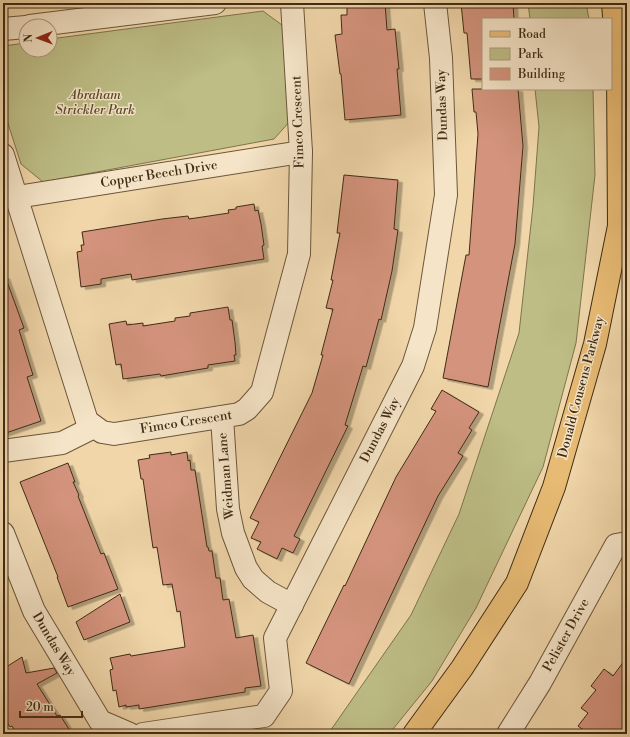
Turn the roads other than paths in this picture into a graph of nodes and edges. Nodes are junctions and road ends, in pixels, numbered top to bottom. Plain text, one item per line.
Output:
1 (215, 3) edge
2 (292, 3) edge
3 (435, 3) edge
4 (613, 3) edge
5 (58, 23) edge
6 (18, 27) edge
7 (3, 29) edge
8 (301, 152) junction
9 (3, 155) edge
10 (17, 197) junction
11 (222, 417) junction
12 (94, 427) junction
13 (3, 452) edge
14 (3, 533) edge
15 (627, 543) edge
16 (292, 605) junction
17 (130, 734) edge
18 (143, 734) edge
19 (414, 734) edge
20 (508, 734) edge

1 - 5 street
2 - 8 street, Fimco Crescent
3 - 16 street, Dundas Way
4 - 19 main road, Donald Cousens Parkway
6 - 7 street
8 - 10 street, Copper Beech Drive
8 - 11 street, Fimco Crescent
9 - 10 street
10 - 12 street
11 - 12 street, Fimco Crescent
11 - 16 street, Weidman Lane
12 - 13 street
14 - 17 street, Dundas Way
15 - 20 street, Pelister Drive
16 - 18 street, Dundas Way

